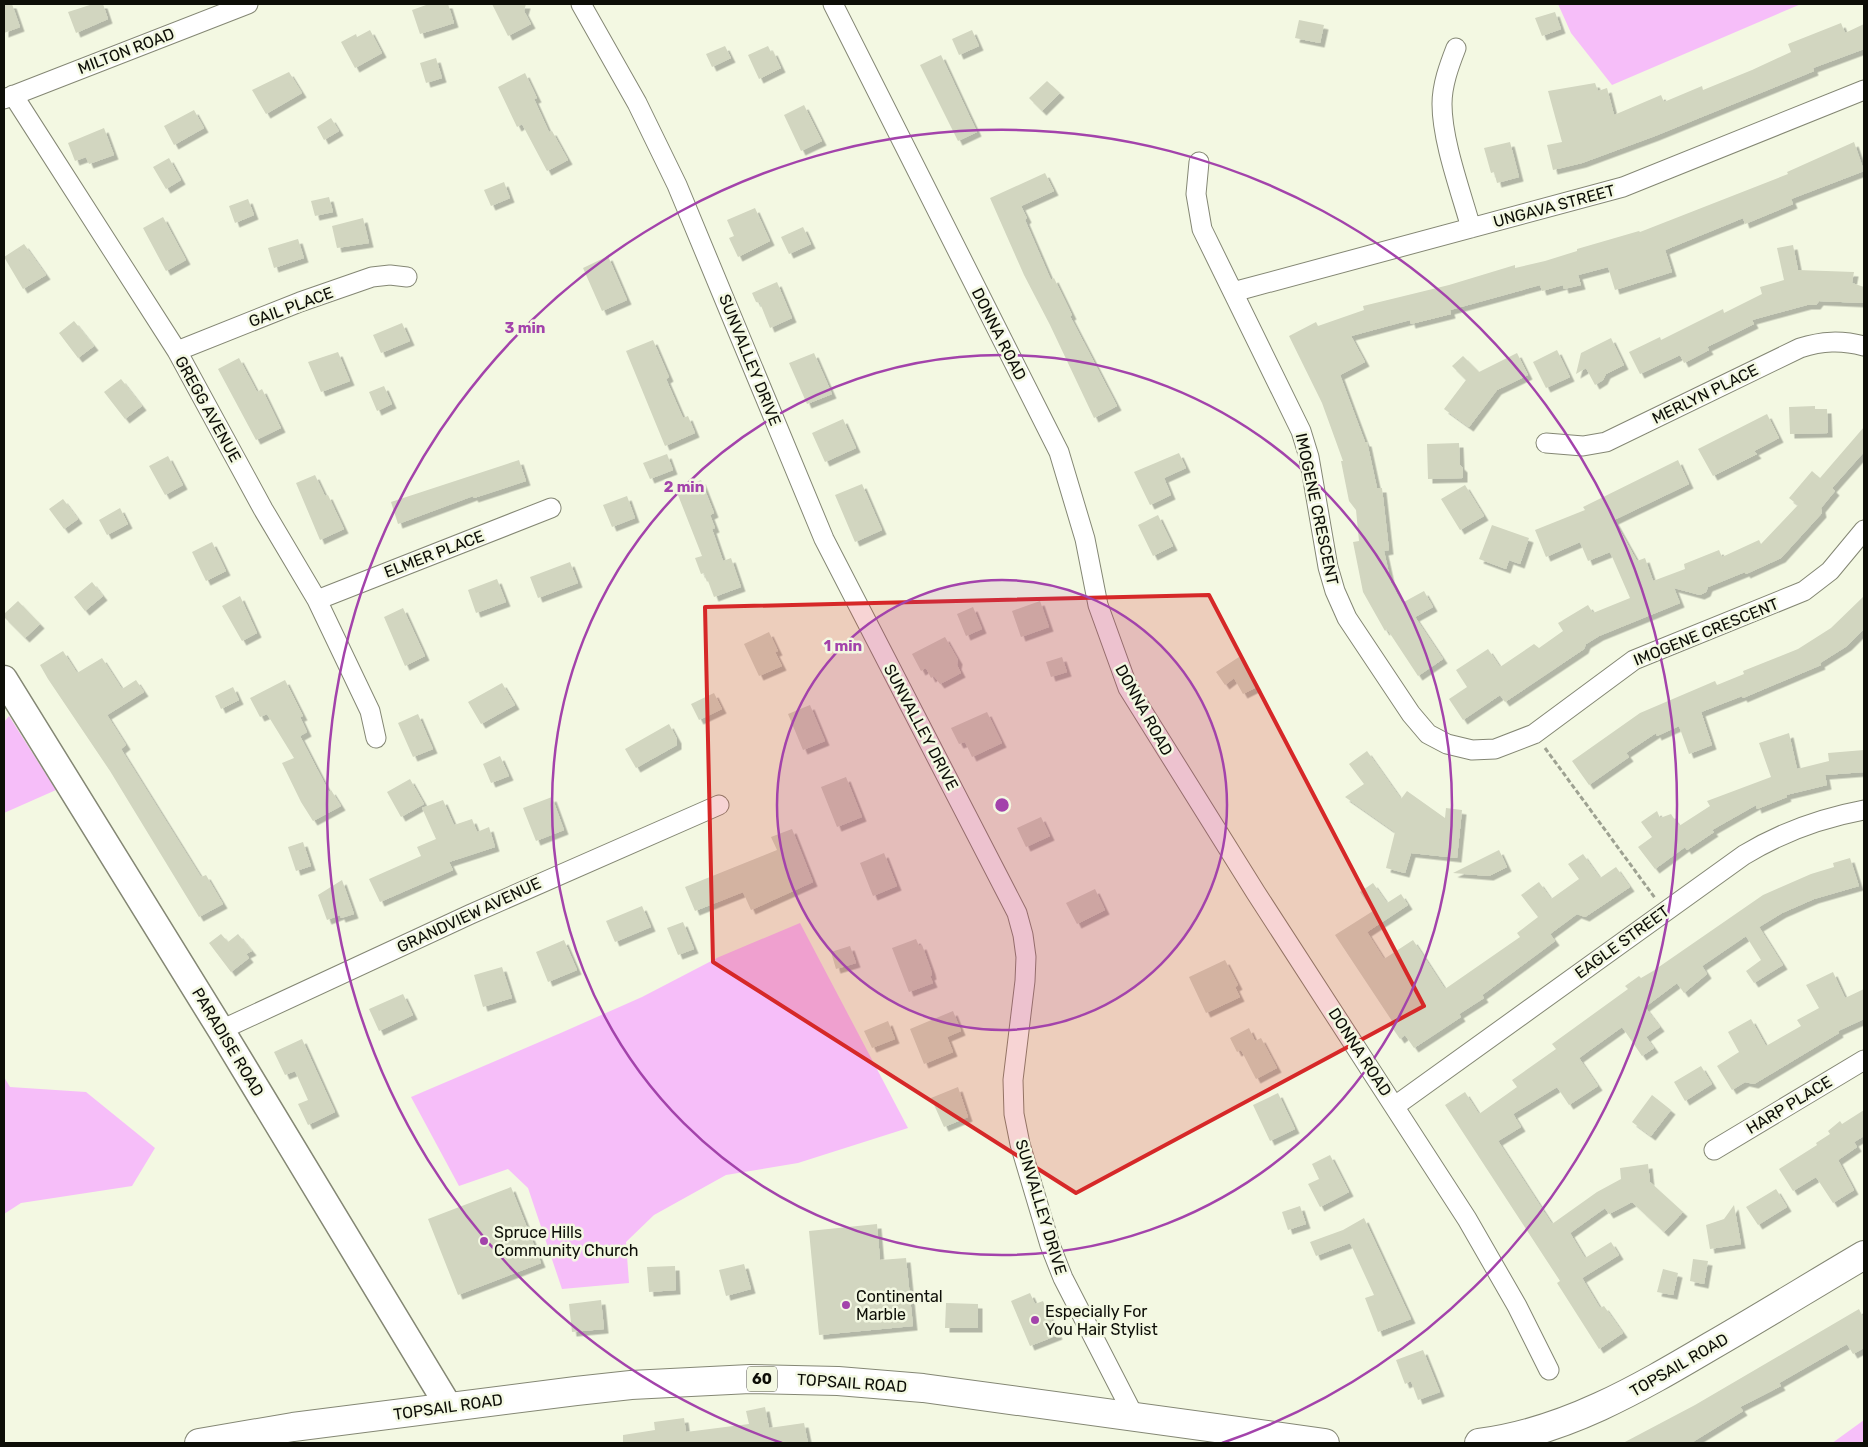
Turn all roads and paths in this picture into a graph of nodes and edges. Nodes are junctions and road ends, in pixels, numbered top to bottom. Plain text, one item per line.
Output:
1 (248, 4) edge
2 (581, 4) edge
3 (833, 4) edge
4 (1456, 48) dead end
5 (1864, 90) edge
6 (8, 97) edge
7 (1199, 162) dead end
8 (1471, 228) junction
9 (408, 277) dead end
10 (1233, 292) junction
11 (1864, 346) edge
12 (177, 351) junction
13 (1546, 443) dead end
14 (551, 508) dead end
15 (1864, 530) edge
16 (317, 600) junction
17 (4, 679) edge
18 (1534, 734) junction
19 (376, 738) dead end
20 (719, 805) dead end
21 (1864, 810) edge
22 (1664, 911) junction
23 (221, 1030) junction
24 (1864, 1060) edge
25 (1395, 1106) junction
26 (1714, 1150) dead end
27 (1864, 1254) edge
28 (1548, 1370) dead end
29 (448, 1407) junction
30 (1134, 1416) junction
31 (199, 1443) edge
32 (1325, 1443) edge
33 (1479, 1443) edge

1 - 6 street, MILTON ROAD
2 - 30 street, SUNVALLEY DRIVE
3 - 25 street, DONNA ROAD
4 - 8 street
5 - 8 street, UNGAVA STREET
6 - 12 street, GREGG AVENUE
7 - 10 street, IMOGENE CRESCENT
8 - 10 street, UNGAVA STREET
9 - 12 street, GAIL PLACE
10 - 18 street, IMOGENE CRESCENT
11 - 13 street, MERLYN PLACE
12 - 16 street, GREGG AVENUE
14 - 16 street, ELMER PLACE
15 - 18 street, IMOGENE CRESCENT
16 - 19 street, GREGG AVENUE
17 - 23 street, PARADISE ROAD
18 - 22 path
20 - 23 street, GRANDVIEW AVENUE
21 - 22 street, EAGLE STREET
22 - 25 street, EAGLE STREET
23 - 29 street, PARADISE ROAD
24 - 26 street, HARP PLACE
25 - 28 street, DONNA ROAD
27 - 33 main road, TOPSAIL ROAD
29 - 30 main road, TOPSAIL ROAD / 60
29 - 31 main road, TOPSAIL ROAD / 60
30 - 32 main road, TOPSAIL ROAD / 60

